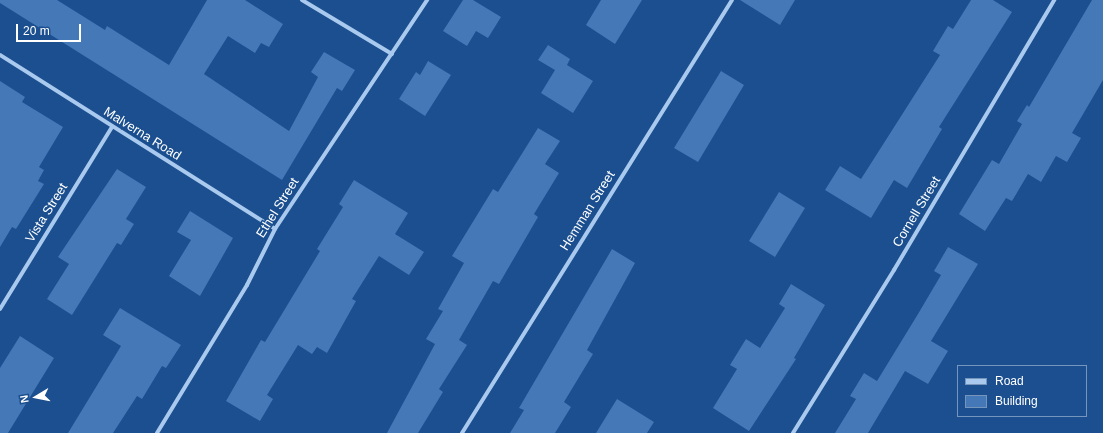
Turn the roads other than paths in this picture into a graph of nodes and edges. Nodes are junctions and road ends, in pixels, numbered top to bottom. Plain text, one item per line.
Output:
1 (302, 0) edge
2 (427, 0) edge
3 (732, 0) edge
4 (1054, 0) edge
5 (392, 54) junction
6 (0, 55) edge
7 (112, 128) junction
8 (275, 229) junction
9 (0, 309) edge
10 (157, 433) edge
11 (462, 433) edge
12 (793, 433) edge

1 - 5 street
2 - 5 street, Ethel Street
3 - 11 street, Hemman Street
4 - 12 street, Cornell Street
5 - 8 street, Ethel Street
6 - 7 street, Malverna Road
7 - 8 street, Malverna Road
7 - 9 street, Vista Street
8 - 10 street, Ethel Street

